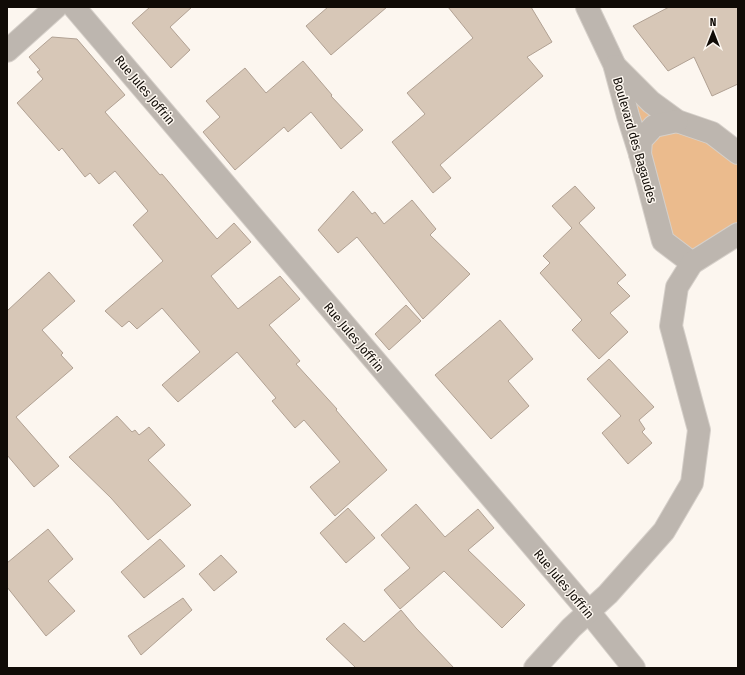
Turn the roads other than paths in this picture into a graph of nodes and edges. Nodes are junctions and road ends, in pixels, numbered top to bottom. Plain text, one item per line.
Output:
1 (56, 7) edge
2 (74, 7) edge
3 (587, 7) edge
4 (7, 51) edge
5 (614, 64) junction
6 (677, 121) junction
7 (738, 153) edge
8 (640, 154) junction
9 (738, 234) edge
10 (692, 263) junction
11 (588, 612) junction
12 (535, 668) edge
13 (634, 668) edge

1 - 4 street
2 - 11 street, Rue Jules Joffrin
3 - 5 street, Boulevard des Bagaudes
5 - 6 street
5 - 8 street, Boulevard des Bagaudes
6 - 7 street
6 - 8 street
8 - 10 street, Boulevard des Bagaudes
9 - 10 street
10 - 11 street
11 - 12 street
11 - 13 street, Rue Jules Joffrin

